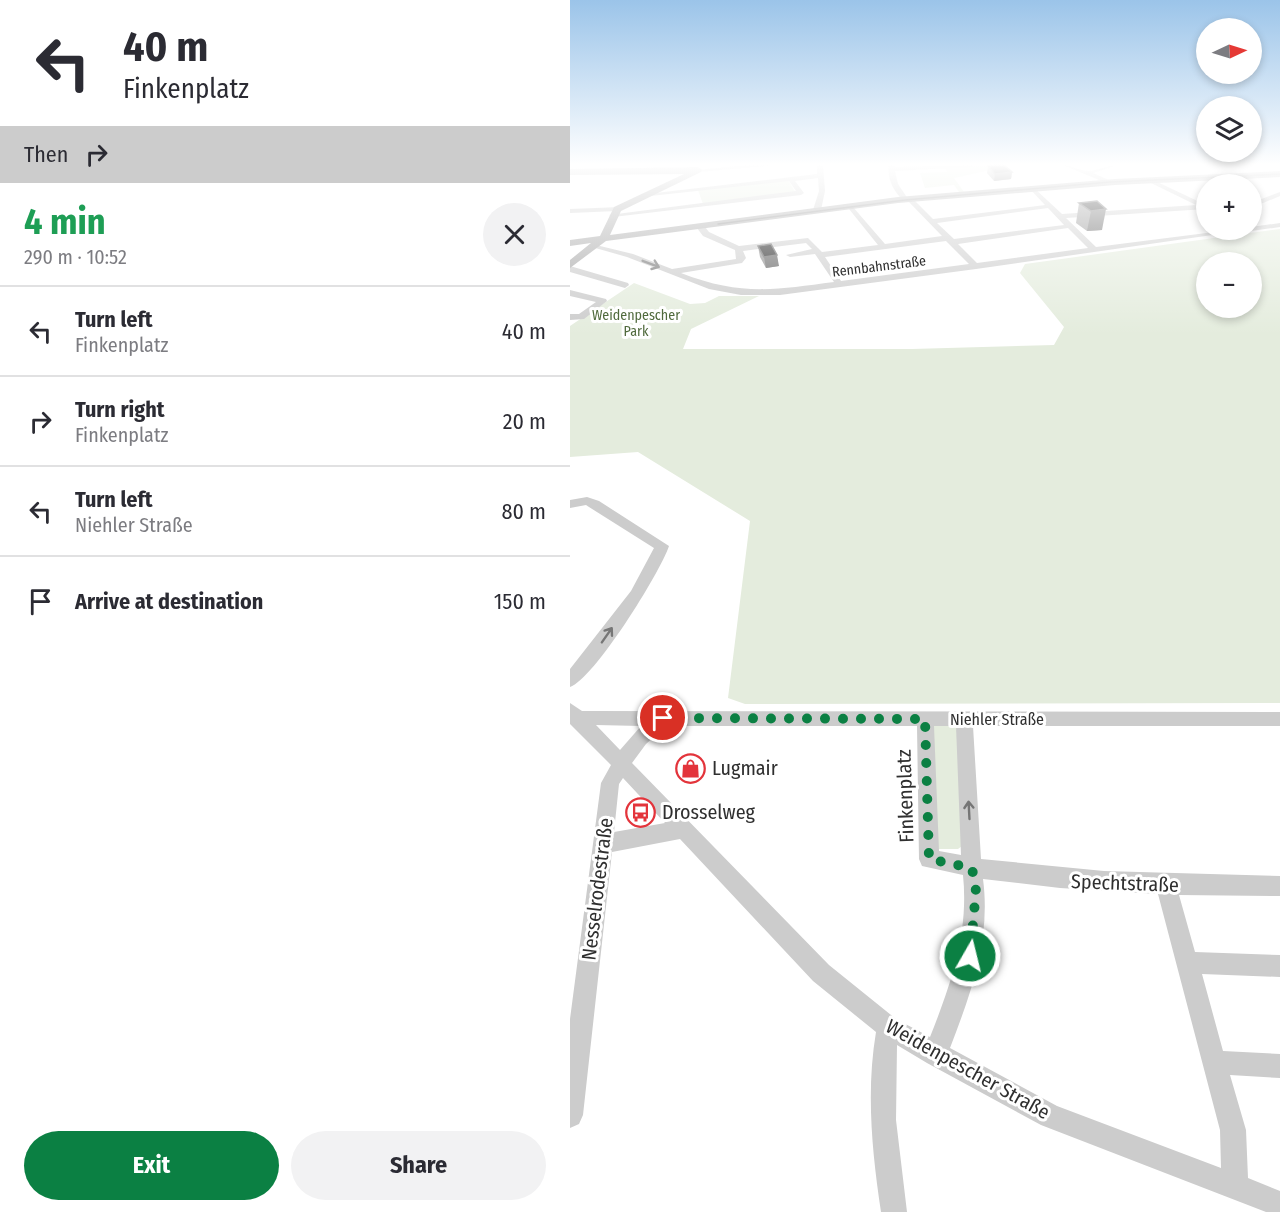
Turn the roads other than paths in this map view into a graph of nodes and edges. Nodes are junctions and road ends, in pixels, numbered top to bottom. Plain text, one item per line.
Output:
1 (932, 221) edge
2 (610, 222) edge
3 (730, 222) edge
4 (742, 222) edge
5 (864, 222) edge
6 (1066, 222) edge
7 (1280, 225) edge
8 (702, 226) junction
9 (1070, 226) junction
10 (1262, 227) edge
11 (1196, 236) edge
12 (602, 239) junction
13 (950, 240) junction
14 (570, 243) edge
15 (883, 246) junction
16 (738, 249) junction
17 (1094, 250) junction
18 (818, 253) junction
19 (790, 255) dead end
20 (570, 267) edge
21 (976, 267) junction
22 (672, 272) junction
23 (839, 284) junction
24 (570, 293) edge
25 (603, 301) junction
26 (570, 317) edge
27 (570, 504) edge
28 (570, 680) edge
29 (573, 716) edge
30 (663, 718) junction
31 (925, 719) junction
32 (964, 719) junction
33 (1280, 719) edge
34 (621, 762) junction
35 (682, 829) junction
36 (603, 844) junction
37 (972, 868) junction
38 (1166, 885) junction
39 (1280, 886) edge
40 (1187, 963) junction
41 (1280, 966) edge
42 (888, 1027) junction
43 (935, 1054) junction
44 (1215, 1062) junction
45 (1280, 1066) edge
46 (570, 1115) edge
47 (1235, 1186) junction
48 (1280, 1204) edge
49 (894, 1212) edge

1 - 13 street
2 - 12 main road
3 - 8 main road
4 - 8 main road
5 - 15 street
6 - 9 street
7 - 10 street
8 - 12 main road
8 - 16 street
9 - 13 street
9 - 17 street
11 - 17 street, Rennbahnstraße
12 - 14 main road
12 - 20 main road
12 -> 22 street, Rennbahnstraße
13 - 15 street
13 - 21 street
15 - 18 street
16 - 18 street
16 - 22 street
17 - 21 street, Rennbahnstraße
18 - 19 street
18 - 23 street
20 - 25 street
21 - 23 street, Rennbahnstraße
22 - 23 street, Rennbahnstraße
24 - 25 street
25 - 26 street
28 -> 27 street
29 - 30 street, Niehler Straße
29 - 34 street, Weidenpescher Straße
30 - 31 street, Niehler Straße
30 - 34 street, Nesselrodestraße
31 - 32 street, Niehler Straße
31 - 37 street, Finkenplatz
32 - 33 street, Niehler Straße
37 -> 32 street
34 - 35 street, Weidenpescher Straße
34 - 36 street, Nesselrodestraße
35 - 36 street
35 - 42 street, Weidenpescher Straße
36 - 46 street, Nesselrodestraße
37 - 38 street, Spechtstraße
37 - 43 street
38 - 39 street, Spechtstraße
38 - 40 street
40 - 41 street
40 - 44 street
42 - 43 street, Weidenpescher Straße
42 - 49 street
43 - 47 street, Weidenpescher Straße
44 - 45 street
44 - 47 street
47 - 48 street, Weidenpescher Straße

